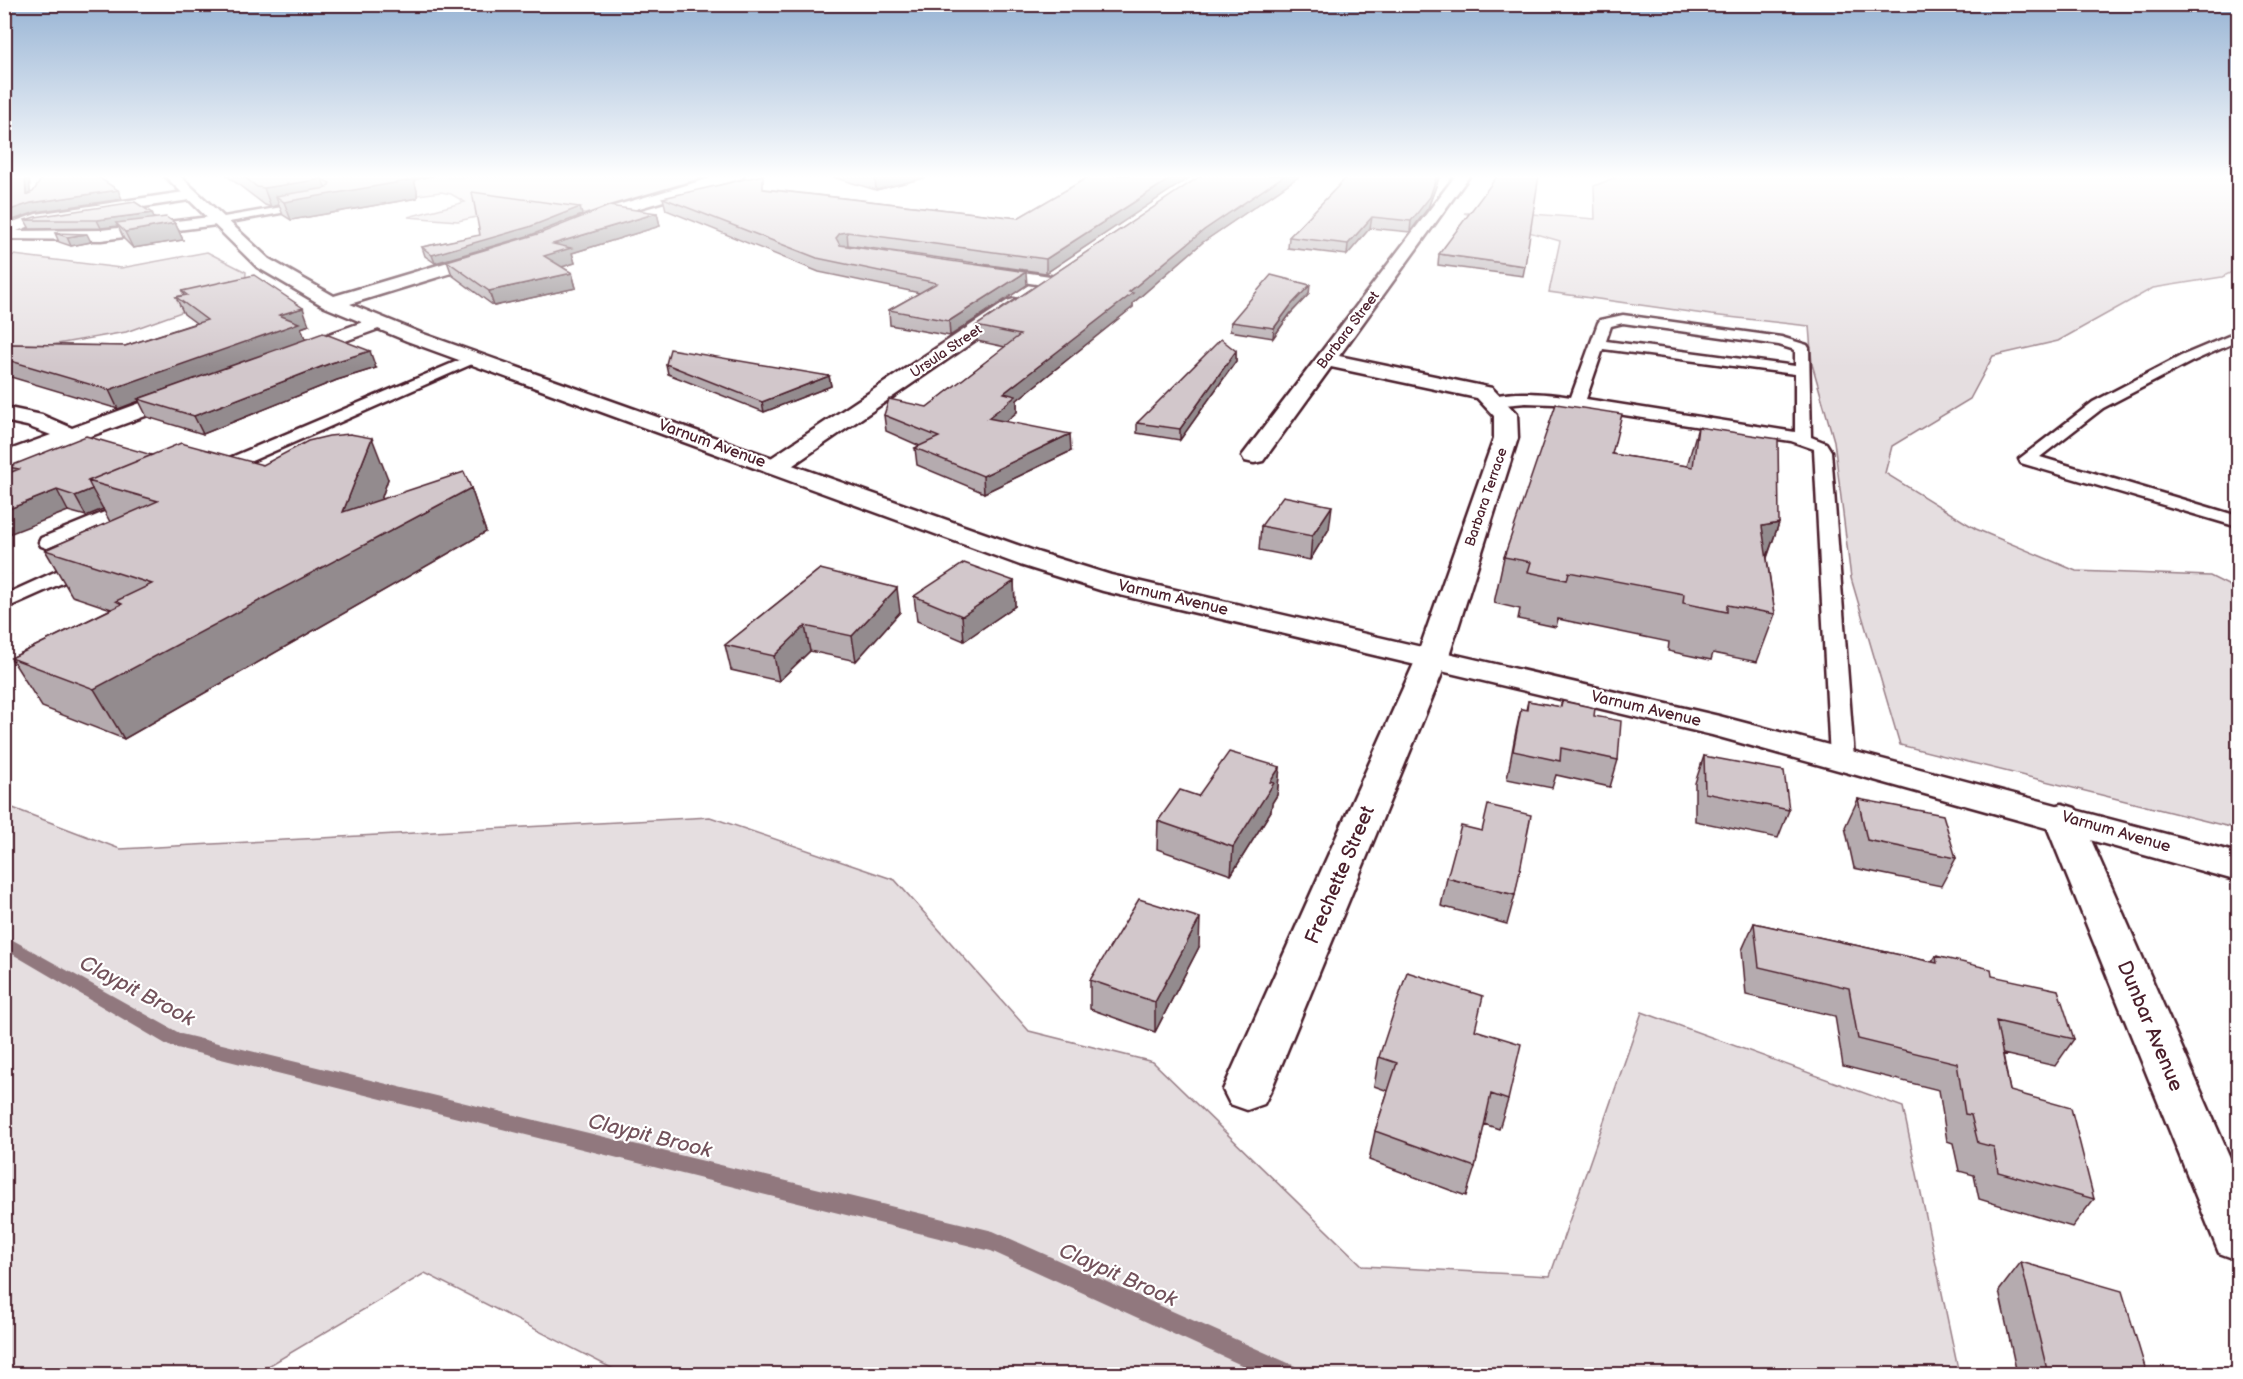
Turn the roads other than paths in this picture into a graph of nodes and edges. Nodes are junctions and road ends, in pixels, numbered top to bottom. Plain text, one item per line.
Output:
1 (238, 239) edge
2 (1415, 239) edge
3 (504, 252) edge
4 (1069, 268) edge
5 (967, 269) edge
6 (1050, 281) junction
7 (332, 303) junction
8 (377, 323) junction
9 (2238, 336) edge
10 (1598, 344) junction
11 (474, 358) junction
12 (1325, 360) junction
13 (271, 362) edge
14 (1802, 371) junction
15 (205, 387) edge
16 (1493, 401) junction
17 (1577, 403) junction
18 (4, 414) edge
19 (72, 436) junction
20 (1803, 439) junction
21 (1254, 456) dead end
22 (4, 461) edge
23 (774, 467) junction
24 (198, 478) edge
25 (145, 501) edge
26 (2238, 522) edge
27 (4, 603) edge
28 (1432, 659) junction
29 (1842, 758) junction
30 (2062, 817) junction
31 (2238, 867) edge
32 (1247, 1090) dead end
33 (2238, 1235) edge

1 - 7 street, Varnum Avenue
2 - 12 street, Barbara Street
3 - 7 street
4 - 6 street, Ursula Street
5 - 6 street
6 - 23 street, Ursula Street
7 - 8 street, Varnum Avenue
8 - 11 street, Varnum Avenue
8 - 13 street
9 - 26 lane
10 - 14 lane
10 - 14 lane
10 - 17 lane
11 - 23 street, Varnum Avenue
11 - 24 lane
12 - 16 street
12 - 21 street, Barbara Street
14 - 20 lane
15 - 19 street
16 - 17 lane
16 - 28 street, Barbara Terrace
17 - 20 lane
18 - 19 street
19 - 22 street
20 - 29 lane
23 - 28 street, Varnum Avenue
25 - 27 lane
28 - 29 street, Varnum Avenue
28 - 32 street, Frechette Street
29 - 30 street, Varnum Avenue
30 - 31 street, Varnum Avenue
30 - 33 street, Dunbar Avenue

